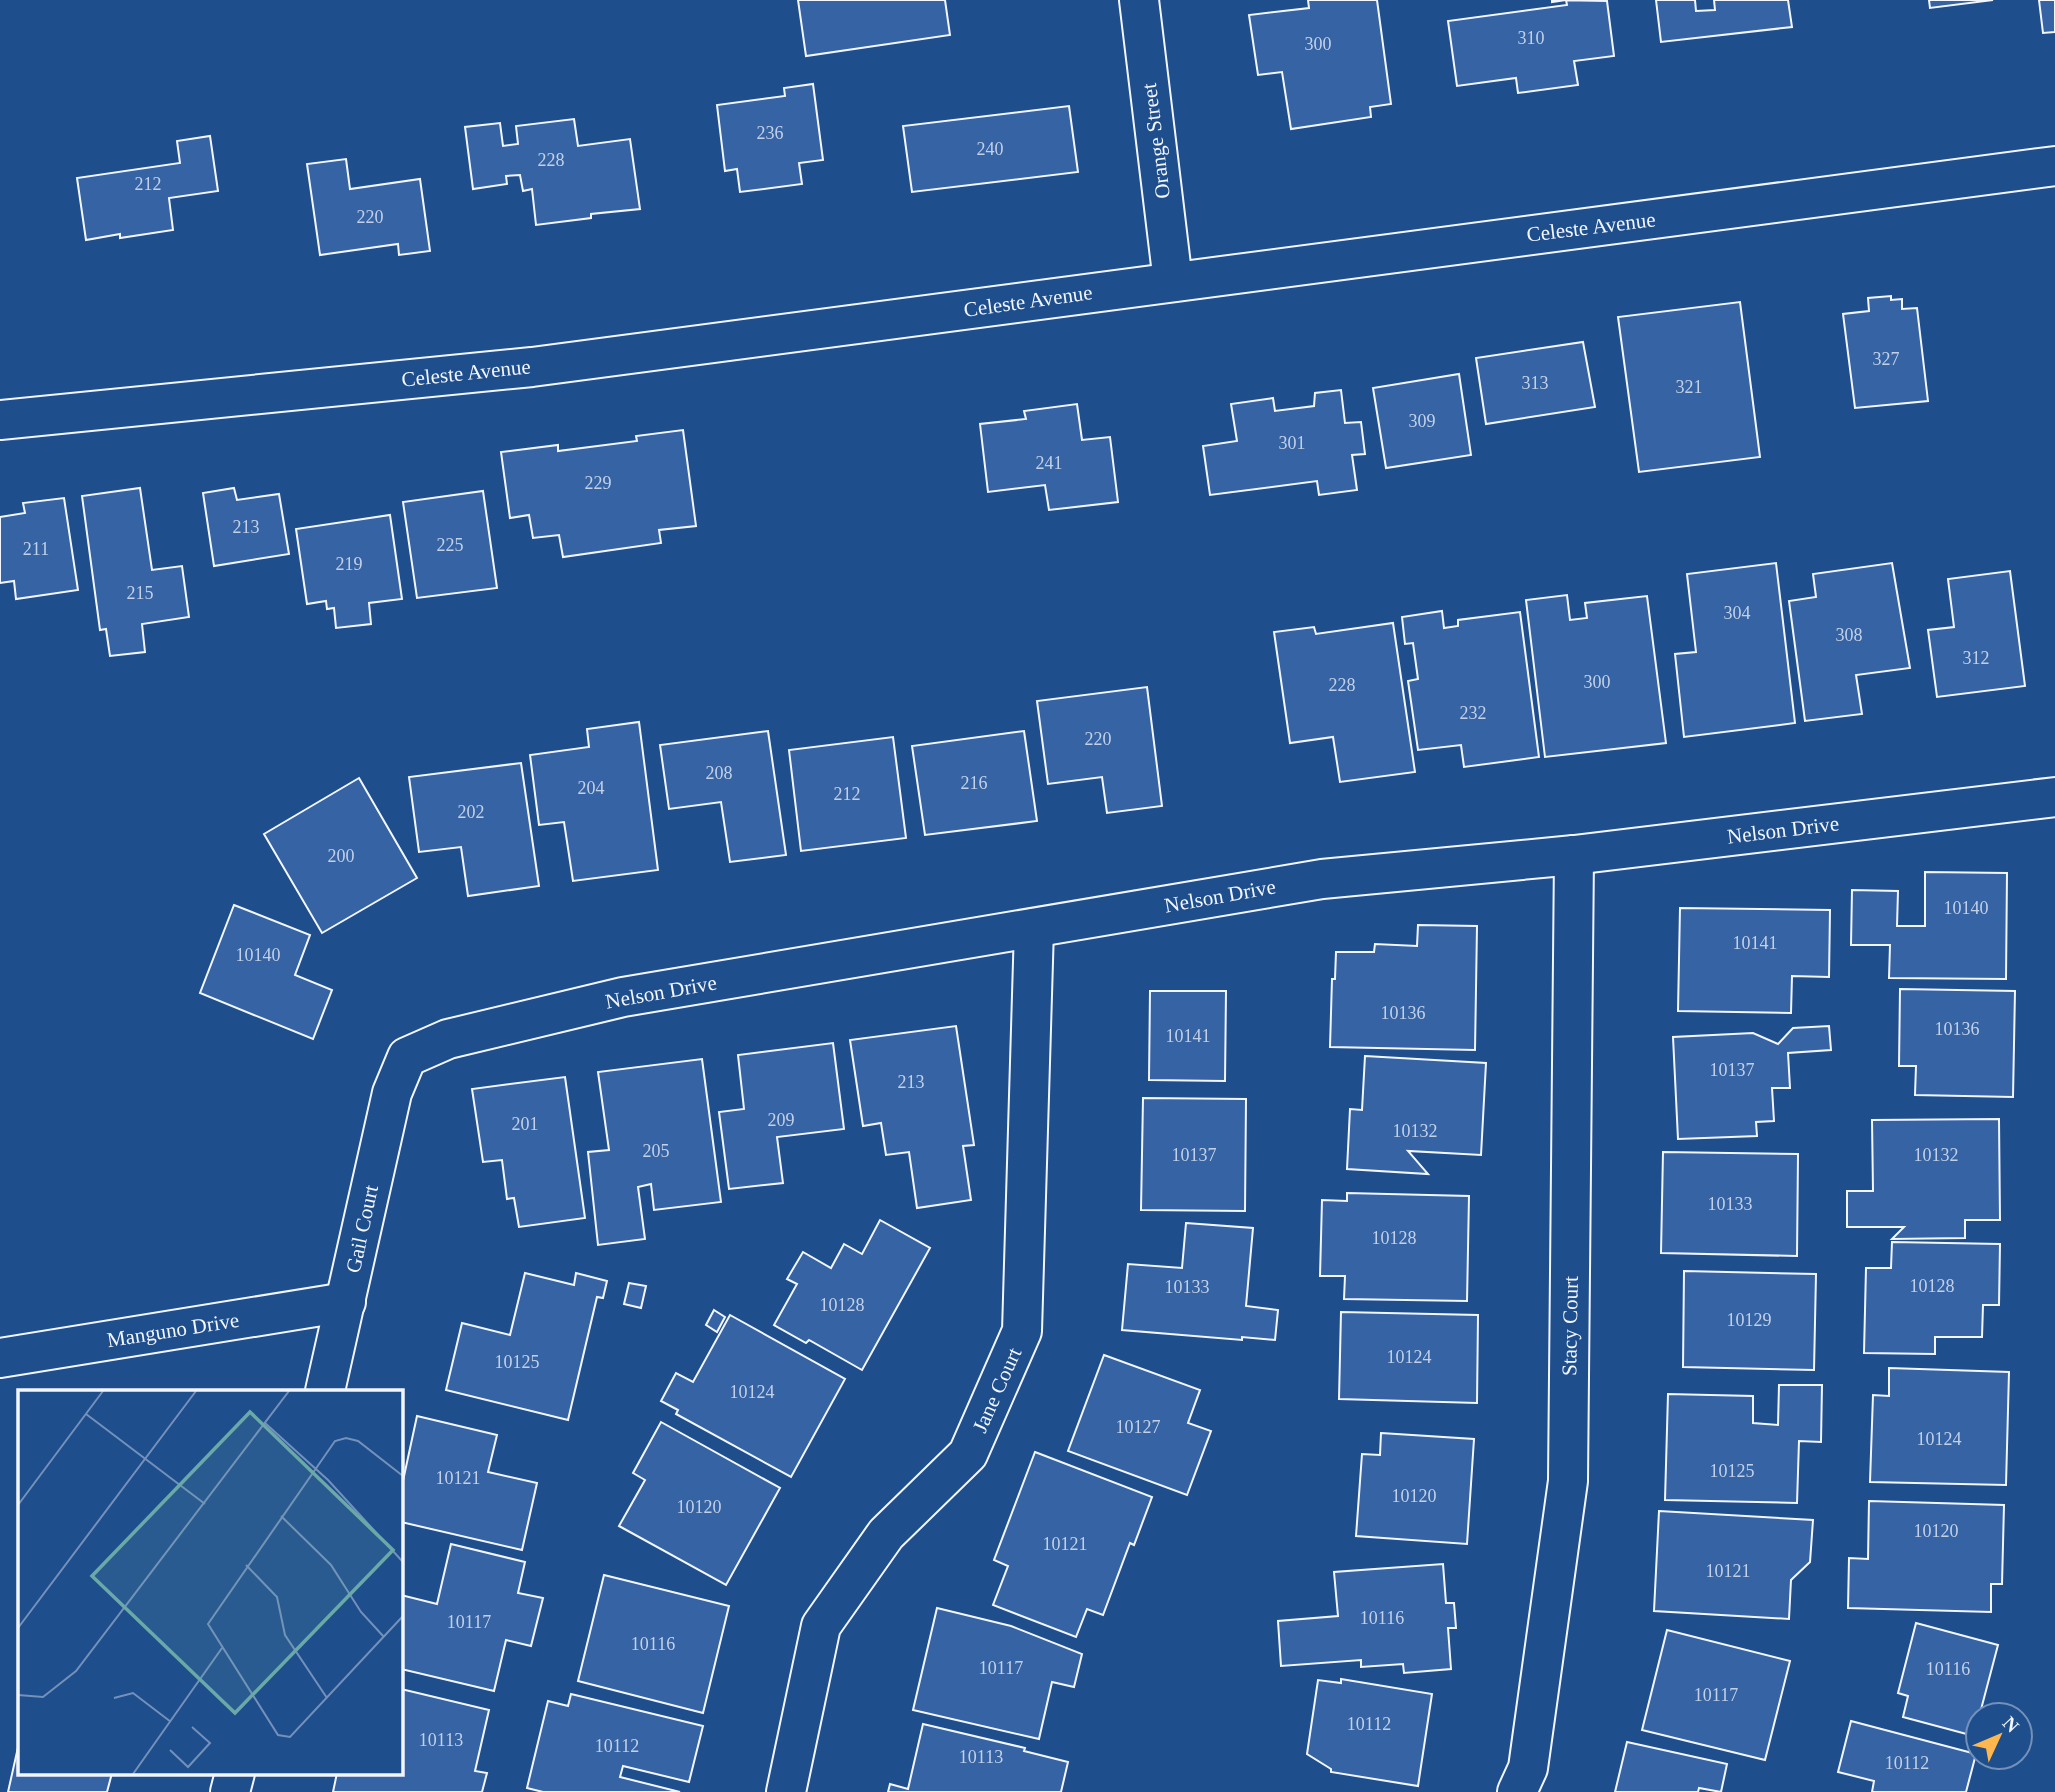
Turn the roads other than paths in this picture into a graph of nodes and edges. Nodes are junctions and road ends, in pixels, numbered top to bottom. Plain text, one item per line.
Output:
1 (1139, 0) edge
2 (2055, 166) edge
3 (1173, 282) junction
4 (0, 420) edge
5 (2055, 797) edge
6 (1574, 855) junction
7 (1034, 928) junction
8 (404, 1068) joint
9 (346, 1302) junction
10 (0, 1357) edge
11 (325, 1390) edge
12 (235, 1774) edge
13 (230, 1792) edge
14 (786, 1792) edge
15 (1517, 1792) edge

1 - 3 street, Orange Street
2 - 3 street, Celeste Avenue
3 - 4 street, Celeste Avenue
5 - 6 street, Nelson Drive
6 - 7 street, Nelson Drive
6 - 15 street, Stacy Court
7 - 8 street, Nelson Drive
7 - 14 street, Jane Court
8 - 9 street, Gail Court
9 - 10 street, Manguno Drive
9 - 11 street, Gail Court
12 - 13 street

